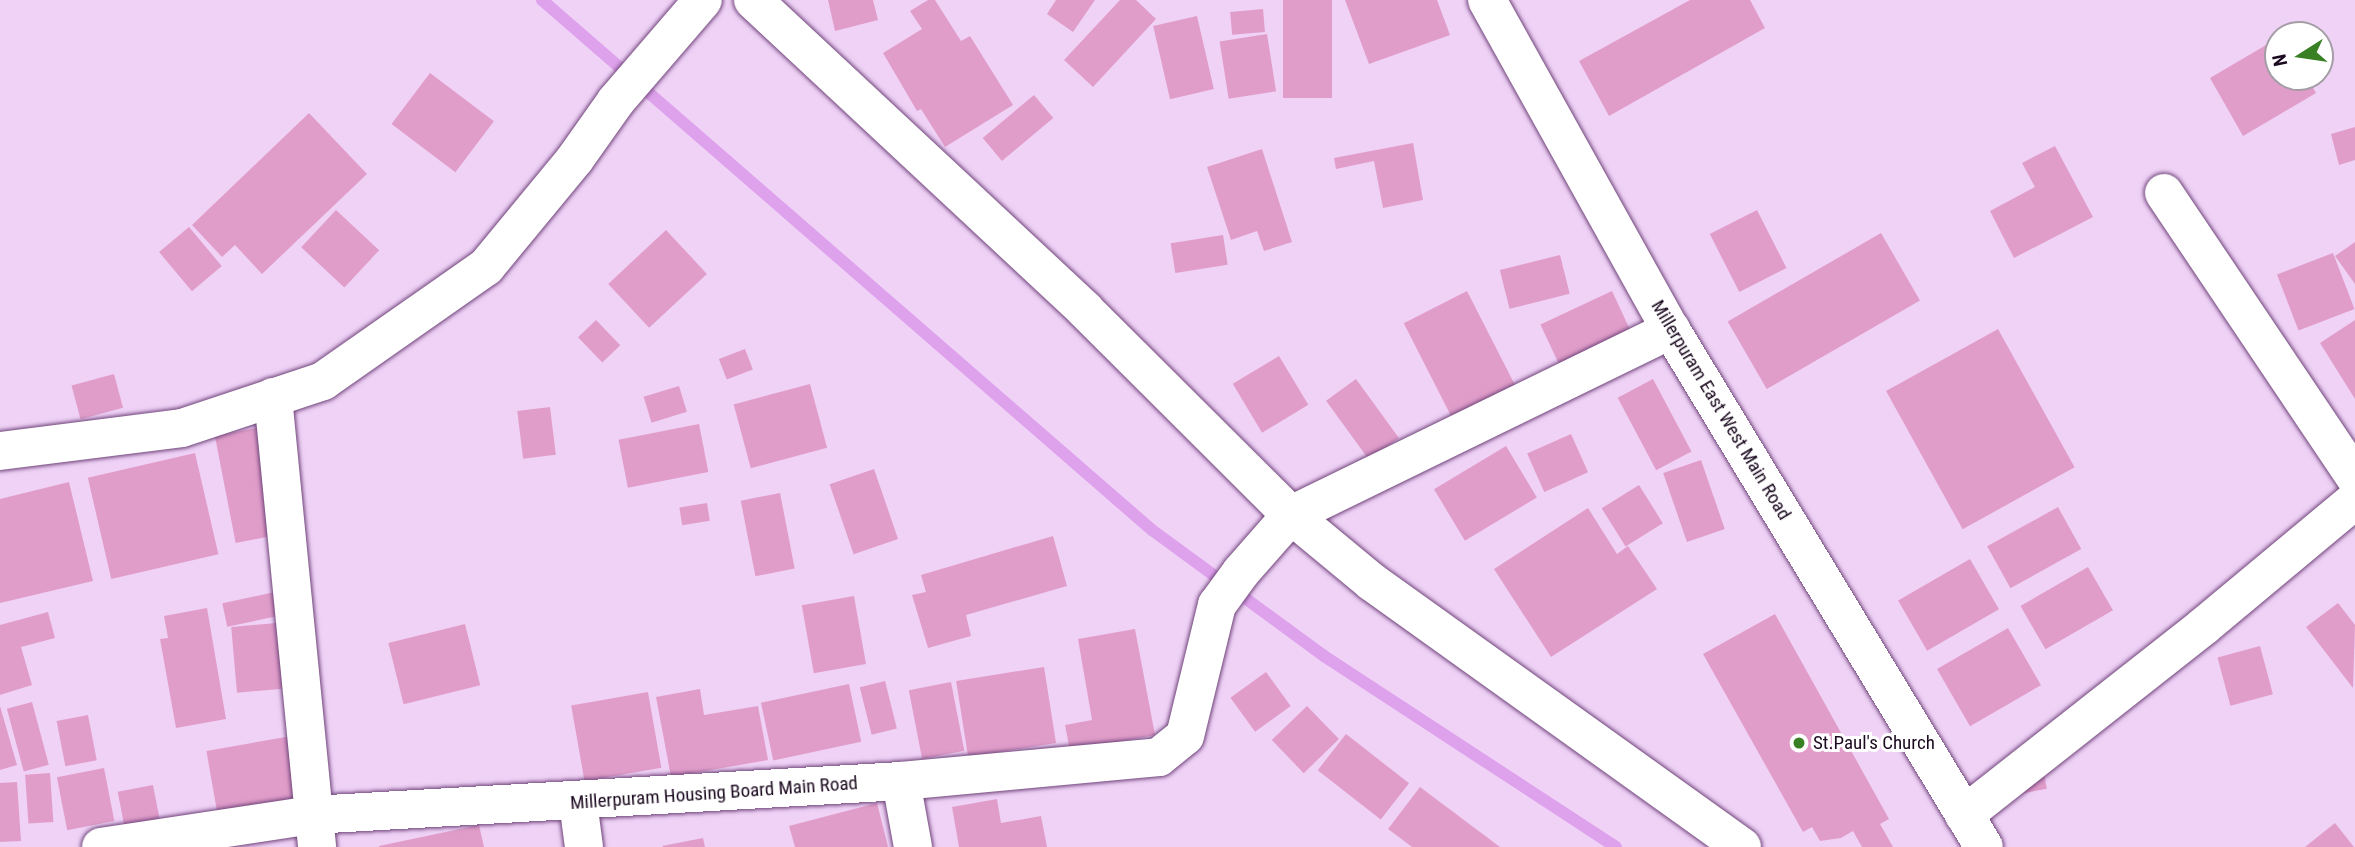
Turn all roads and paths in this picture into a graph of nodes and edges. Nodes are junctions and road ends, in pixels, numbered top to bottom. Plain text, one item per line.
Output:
1 (703, 0) edge
2 (753, 0) edge
3 (1487, 0) edge
4 (2164, 193) dead end
5 (1671, 330) junction
6 (273, 397) junction
7 (0, 451) edge
8 (2355, 477) edge
9 (2355, 500) edge
10 (1291, 515) junction
11 (901, 781) junction
12 (578, 802) junction
13 (1964, 815) junction
14 (314, 831) edge
15 (162, 842) edge
16 (102, 847) edge
17 (584, 847) edge
18 (913, 847) edge
19 (1742, 847) edge
20 (1984, 847) edge

1 - 6 street
2 - 10 street
3 - 5 street, Millerpuram East West Main Road
4 - 8 street
5 - 10 street
5 - 13 street, Millerpuram East West Main Road
6 - 7 street
6 - 14 street
9 - 13 street
10 - 11 street, Millerpuram Housing Board Main Road
10 - 19 street
11 - 12 street, Millerpuram Housing Board Main Road
11 - 18 street
12 - 14 street, Millerpuram Housing Board Main Road
12 - 17 street
13 - 20 street, Millerpuram East West Main Road
14 - 15 street, Millerpuram Housing Board Main Road
15 - 16 street, Millerpuram Housing Board Main Road

